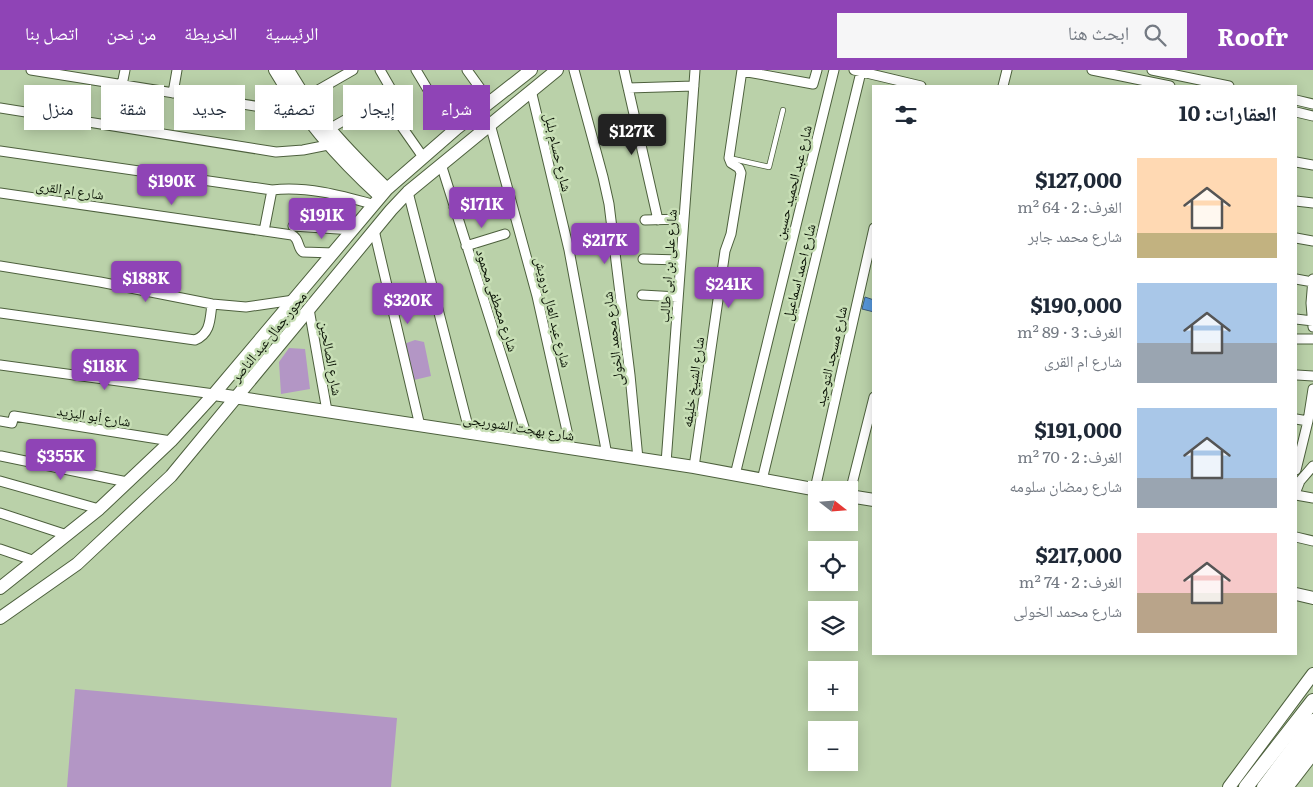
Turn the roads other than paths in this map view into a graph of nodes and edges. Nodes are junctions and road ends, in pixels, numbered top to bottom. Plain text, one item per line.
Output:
1 (31, 70) edge
2 (124, 70) edge
3 (177, 70) edge
4 (275, 70) edge
5 (288, 70) edge
6 (353, 70) edge
7 (380, 70) edge
8 (416, 70) edge
9 (467, 70) edge
10 (531, 70) edge
11 (557, 70) edge
12 (574, 70) edge
13 (624, 70) edge
14 (695, 70) edge
15 (817, 70) edge
16 (834, 70) edge
17 (1007, 70) edge
18 (1092, 70) edge
19 (1152, 70) edge
20 (742, 71) edge
21 (857, 71) edge
22 (90, 75) edge
23 (122, 85) joint
24 (284, 85) edge
25 (298, 85) edge
26 (327, 85) edge
27 (388, 85) edge
28 (425, 85) edge
29 (478, 85) edge
30 (911, 85) edge
31 (1003, 85) edge
32 (1165, 85) edge
33 (1224, 85) edge
34 (694, 86) junction
35 (628, 88) junction
36 (531, 90) junction
37 (164, 92) edge
38 (173, 93) junction
39 (1297, 100) edge
40 (490, 102) edge
41 (1313, 104) edge
42 (255, 106) edge
43 (0, 108) edge
44 (783, 110) dead end
45 (1297, 112) edge
46 (1313, 116) edge
47 (490, 124) joint
48 (316, 130) edge
49 (330, 130) edge
50 (404, 130) edge
51 (455, 130) edge
52 (483, 130) edge
53 (328, 145) junction
54 (0, 151) edge
55 (423, 157) junction
56 (730, 158) junction
57 (1297, 162) edge
58 (441, 164) junction
59 (1313, 165) edge
60 (272, 190) junction
61 (408, 192) junction
62 (0, 193) edge
63 (380, 196) junction
64 (486, 196) dead end
65 (1297, 200) edge
66 (1313, 204) edge
67 (454, 207) junction
68 (684, 219) junction
69 (645, 220) dead end
70 (658, 220) junction
71 (293, 226) dead end
72 (353, 230) junction
73 (374, 230) junction
74 (264, 231) junction
75 (505, 234) dead end
76 (872, 237) edge
77 (1297, 238) edge
78 (1313, 241) edge
79 (466, 246) junction
80 (334, 253) junction
81 (643, 259) dead end
82 (681, 260) junction
83 (0, 266) edge
84 (1297, 279) edge
85 (1313, 281) edge
86 (642, 295) dead end
87 (678, 296) junction
88 (294, 300) junction
89 (212, 304) junction
90 (310, 309) junction
91 (0, 313) edge
92 (1297, 319) edge
93 (1313, 323) edge
94 (1297, 339) edge
95 (1313, 340) edge
96 (0, 365) edge
97 (1297, 375) edge
98 (1313, 376) edge
99 (1313, 389) edge
100 (214, 394) junction
101 (1313, 395) edge
102 (238, 397) junction
103 (872, 404) edge
104 (327, 411) junction
105 (1297, 418) edge
106 (0, 421) edge
107 (1308, 421) junction
108 (420, 426) junction
109 (470, 434) junction
110 (171, 441) junction
111 (529, 443) junction
112 (571, 449) junction
113 (607, 454) junction
114 (1, 456) edge
115 (638, 459) junction
116 (666, 463) junction
117 (1297, 466) edge
118 (1313, 466) edge
119 (694, 467) junction
120 (735, 475) junction
121 (762, 480) junction
122 (0, 481) edge
123 (819, 481) edge
124 (853, 481) edge
125 (127, 482) junction
126 (808, 488) edge
127 (1297, 488) edge
128 (1297, 495) edge
129 (858, 497) edge
130 (1313, 498) edge
131 (872, 500) edge
132 (99, 509) junction
133 (0, 513) edge
134 (67, 535) junction
135 (1297, 538) edge
136 (1313, 541) edge
137 (0, 549) edge
138 (35, 561) junction
139 (0, 588) edge
140 (0, 618) edge
141 (1313, 674) edge
142 (1313, 702) edge
143 (1313, 720) edge
144 (1313, 735) edge
145 (1313, 752) edge
146 (1229, 787) edge
147 (1246, 787) edge
148 (1263, 787) edge
149 (1273, 787) edge
150 (1286, 787) edge

1 - 22 street
2 - 23 street
3 - 38 street
4 - 24 street
5 - 25 street
6 - 26 street
7 - 27 street
8 - 28 street
9 - 29 street
10 - 40 street, محور جمال عبد الناصر
11 - 36 street, محور جمال عبد الناصر
12 - 115 street, شارع محمد الخولى
13 - 35 street
14 - 34 street, شارع على بن ابى طالب
15 - 20 street
16 - 120 street, شارع عبد الحميد حسين
17 - 31 street
18 - 32 street
19 - 33 street
20 - 56 street
21 - 30 street
21 - 121 street, شارع احمد اسماعيل
22 - 23 street
34 - 35 street
34 - 68 street, شارع على بن ابى طالب
35 - 70 street
36 - 47 street, محور جمال عبد الناصر
36 - 113 street, شارع حسام بلبل
37 - 38 street
38 - 42 street
39 - 41 street
43 - 53 street
44 - 56 lane
45 - 46 street
47 - 112 street, شارع عبد العال درويش
48 - 53 street
49 - 63 street
50 - 55 street
51 - 55 street, محور جمال عبد الناصر
52 - 58 street, محور جمال عبد الناصر
53 - 63 street
54 - 60 street
55 - 63 street, محور جمال عبد الناصر
56 - 119 street, شارع الشيخ خليفه
57 - 59 street
58 - 61 street, محور جمال عبد الناصر
58 - 67 street, شارع مصطفى محمود
60 - 63 street
60 - 74 street
61 - 73 street, محور جمال عبد الناصر
61 - 109 street
62 - 74 street, شارع ام القرى
63 - 72 street, محور جمال عبد الناصر
64 - 67 street
65 - 66 street
67 - 79 street, شارع مصطفى محمود
68 - 70 street
68 - 82 street, شارع على بن ابى طالب
69 - 70 street
71 - 72 street
72 - 80 street, محور جمال عبد الناصر
73 - 90 street, محور جمال عبد الناصر
73 - 108 street
74 - 80 street, شارع ام القرى
75 - 79 street
76 - 123 street, شارع مسجد التوحيد
77 - 78 street
79 - 111 street, شارع مصطفى محمود
80 - 88 street, محور جمال عبد الناصر
81 - 82 street
82 - 87 street, شارع على بن ابى طالب
83 - 89 street
84 - 85 street
85 - 93 street
86 - 87 street
87 - 116 street, شارع على بن ابى طالب
88 - 89 street
88 - 100 street, محور جمال عبد الناصر
89 - 91 street
90 - 102 street, محور جمال عبد الناصر
90 - 104 street, شارع الصالحين
92 - 93 street
94 - 95 street
96 - 100 street
97 - 98 street
99 - 101 street
100 - 102 street, شارع بهجت الشوربجى
100 - 110 street, محور جمال عبد الناصر
101 - 107 street
102 - 104 street, شارع بهجت الشوربجى
102 - 140 street, محور جمال عبد الناصر
103 - 124 street
104 - 108 street, شارع بهجت الشوربجى
105 - 107 street
106 - 110 street, شارع أبو اليزيد
107 - 117 street
108 - 109 street, شارع بهجت الشوربجى
109 - 111 street, شارع بهجت الشوربجى
110 - 125 street, محور جمال عبد الناصر
111 - 112 street, شارع بهجت الشوربجى
112 - 113 street, شارع بهجت الشوربجى
113 - 115 street, شارع بهجت الشوربجى
114 - 125 street
115 - 116 street, شارع بهجت الشوربجى
116 - 119 street, شارع بهجت الشوربجى
118 - 127 street
119 - 120 street, شارع بهجت الشوربجى
120 - 121 street, شارع بهجت الشوربجى
121 - 126 street, شارع بهجت الشوربجى
122 - 132 street
125 - 132 street, محور جمال عبد الناصر
128 - 130 street
129 - 131 street
132 - 134 street, محور جمال عبد الناصر
133 - 134 street
134 - 138 street, محور جمال عبد الناصر
135 - 136 street
137 - 138 street
138 - 139 street, محور جمال عبد الناصر
141 - 146 street
142 - 147 main road
143 - 148 street
144 - 149 main road
145 - 150 main road

